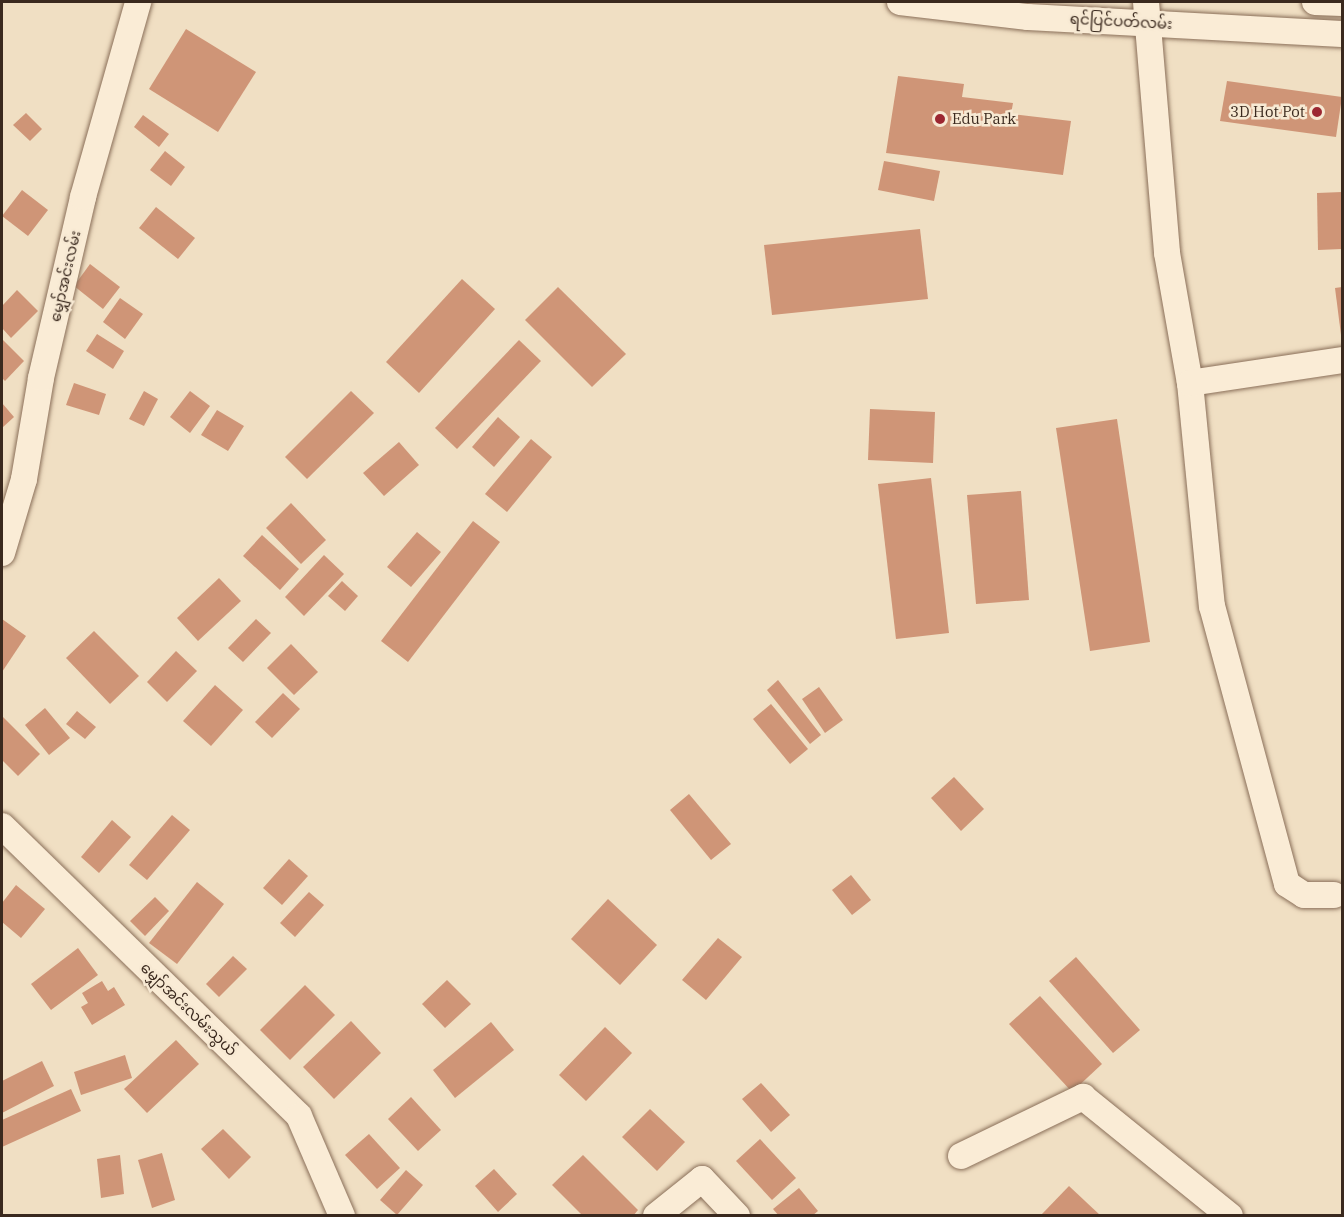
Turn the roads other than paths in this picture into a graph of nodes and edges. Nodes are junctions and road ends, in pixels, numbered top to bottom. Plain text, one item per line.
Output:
1 (138, 2) edge
2 (900, 2) edge
3 (1315, 2) edge
4 (1342, 3) edge
5 (1148, 12) edge
6 (1342, 34) edge
7 (1342, 360) edge
8 (1190, 383) junction
9 (2, 553) edge
10 (2, 826) edge
11 (1334, 895) dead end
12 (961, 1156) dead end
13 (342, 1215) edge
14 (656, 1215) edge
15 (737, 1215) edge
16 (1230, 1215) edge

1 - 9 street, မျှော်အင်းလမ်း
2 - 5 street, ရင်ပြင်ပတ်လမ်း
3 - 4 street
5 - 6 street, ရင်ပြင်ပတ်လမ်း
5 - 8 street
7 - 8 street
8 - 11 street
10 - 13 street, မျှော်အင်းလမ်းသွယ်
12 - 16 street
14 - 15 street

